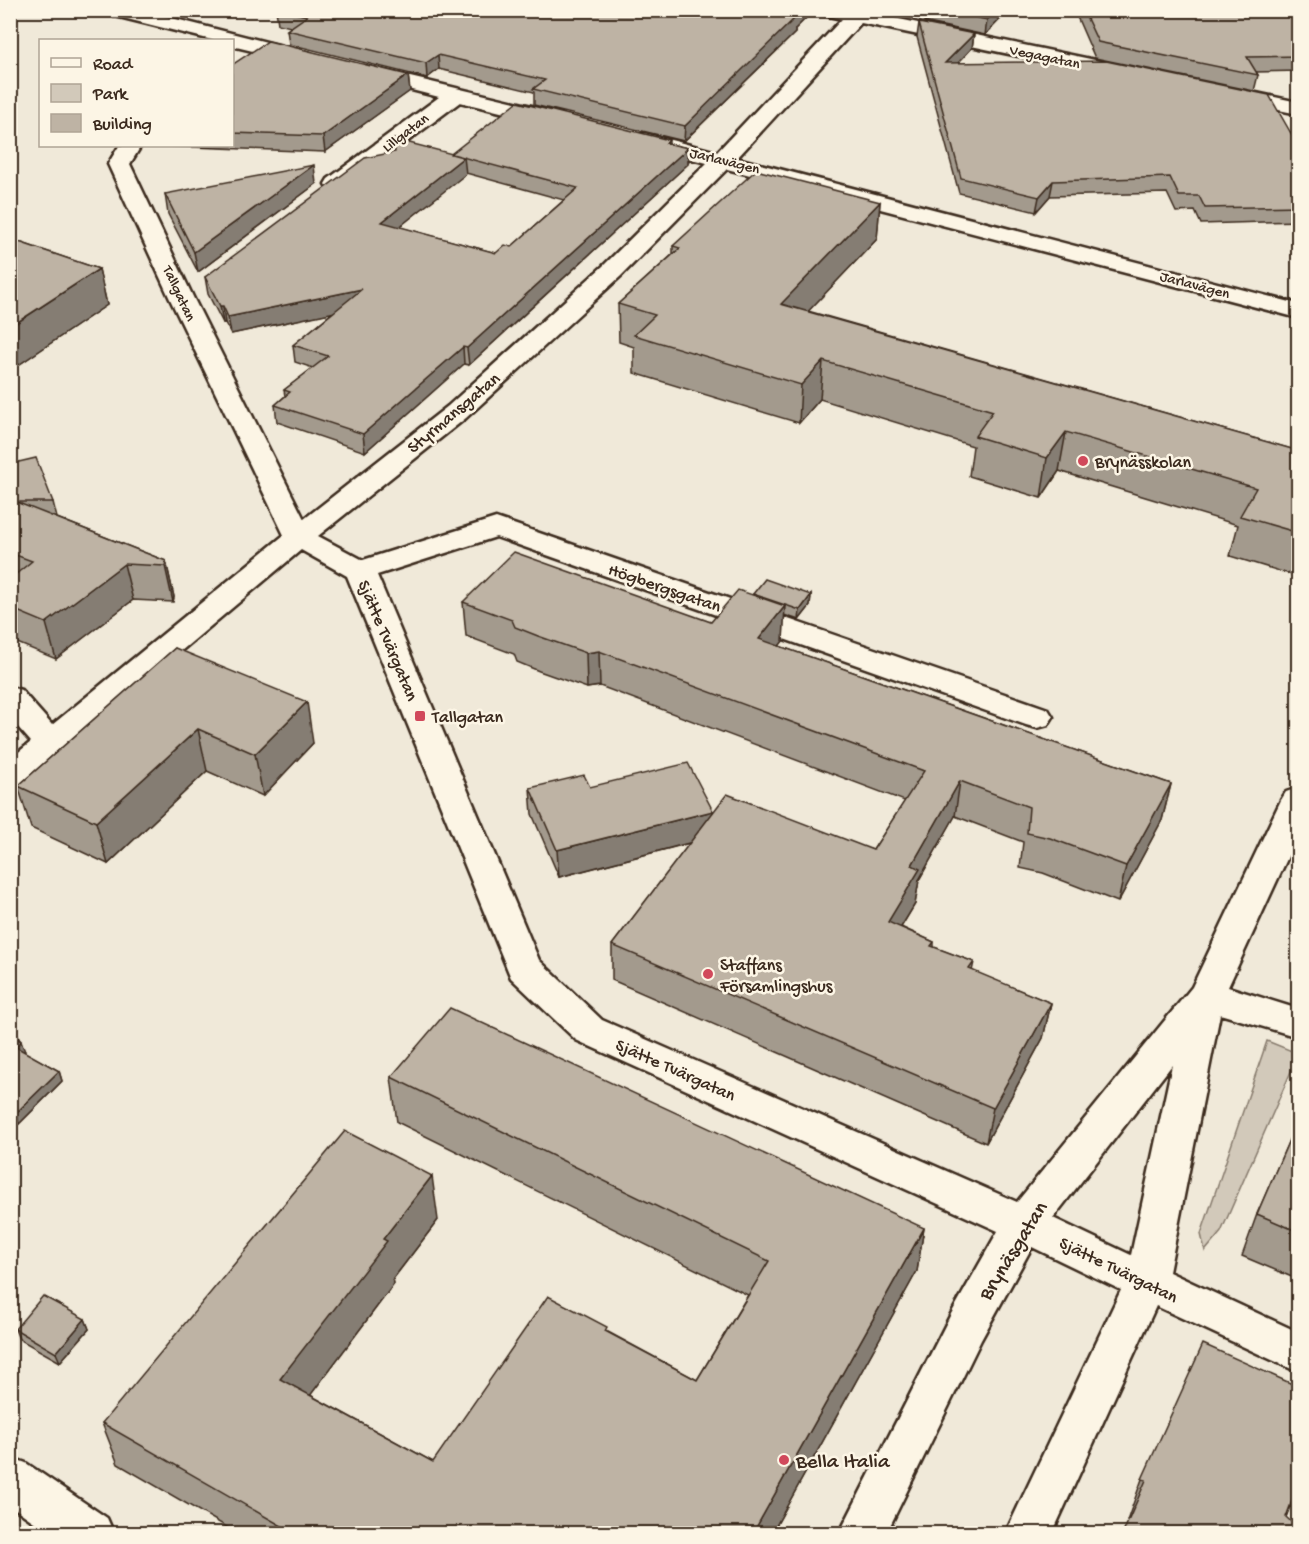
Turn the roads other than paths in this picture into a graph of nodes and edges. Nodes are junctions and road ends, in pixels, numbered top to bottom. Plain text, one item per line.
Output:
1 (114, 10) edge
2 (209, 10) edge
3 (827, 10) edge
4 (859, 14) edge
5 (192, 36) edge
6 (207, 39) edge
7 (234, 44) edge
8 (319, 61) edge
9 (342, 67) edge
10 (1137, 75) edge
11 (1206, 89) edge
12 (455, 95) junction
13 (1299, 108) edge
14 (578, 124) edge
15 (623, 135) edge
16 (129, 147) edge
17 (724, 160) junction
18 (314, 200) edge
19 (1299, 311) edge
20 (299, 537) junction
21 (360, 571) junction
22 (10, 697) edge
23 (1037, 717) dead end
24 (50, 744) junction
25 (10, 777) edge
26 (1299, 800) edge
27 (1206, 995) junction
28 (1299, 1023) edge
29 (1024, 1224) junction
30 (1146, 1282) junction
31 (1299, 1353) edge
32 (10, 1478) edge
33 (92, 1533) edge
34 (862, 1533) edge
35 (1028, 1533) edge

1 - 5 street
2 - 5 street
3 - 4 street, Vegagatan
4 - 10 street, Vegagatan
4 - 17 street, Styrmansgatan
5 - 6 street
7 - 8 street
9 - 12 street
11 - 13 street
12 - 14 street
12 - 18 street, Lillgatan
15 - 17 street, Jarlavägen
16 - 20 street, Tallgatan
17 - 19 street, Jarlavägen
17 - 20 street, Styrmansgatan
20 - 21 street, Sjätte Tvärgatan
20 - 24 street, Styrmansgatan
21 - 23 street, Högbergsgatan
21 - 29 street, Sjätte Tvärgatan
22 - 24 street
24 - 25 street, Styrmansgatan
26 - 27 street, Brynäsgatan
27 - 28 street
27 - 29 street, Brynäsgatan
27 - 30 street, Brynäsgatan
29 - 30 street, Sjätte Tvärgatan
29 - 34 street, Brynäsgatan
30 - 31 street, Sjätte Tvärgatan
30 - 35 street, Brynäsgatan
32 - 33 street

